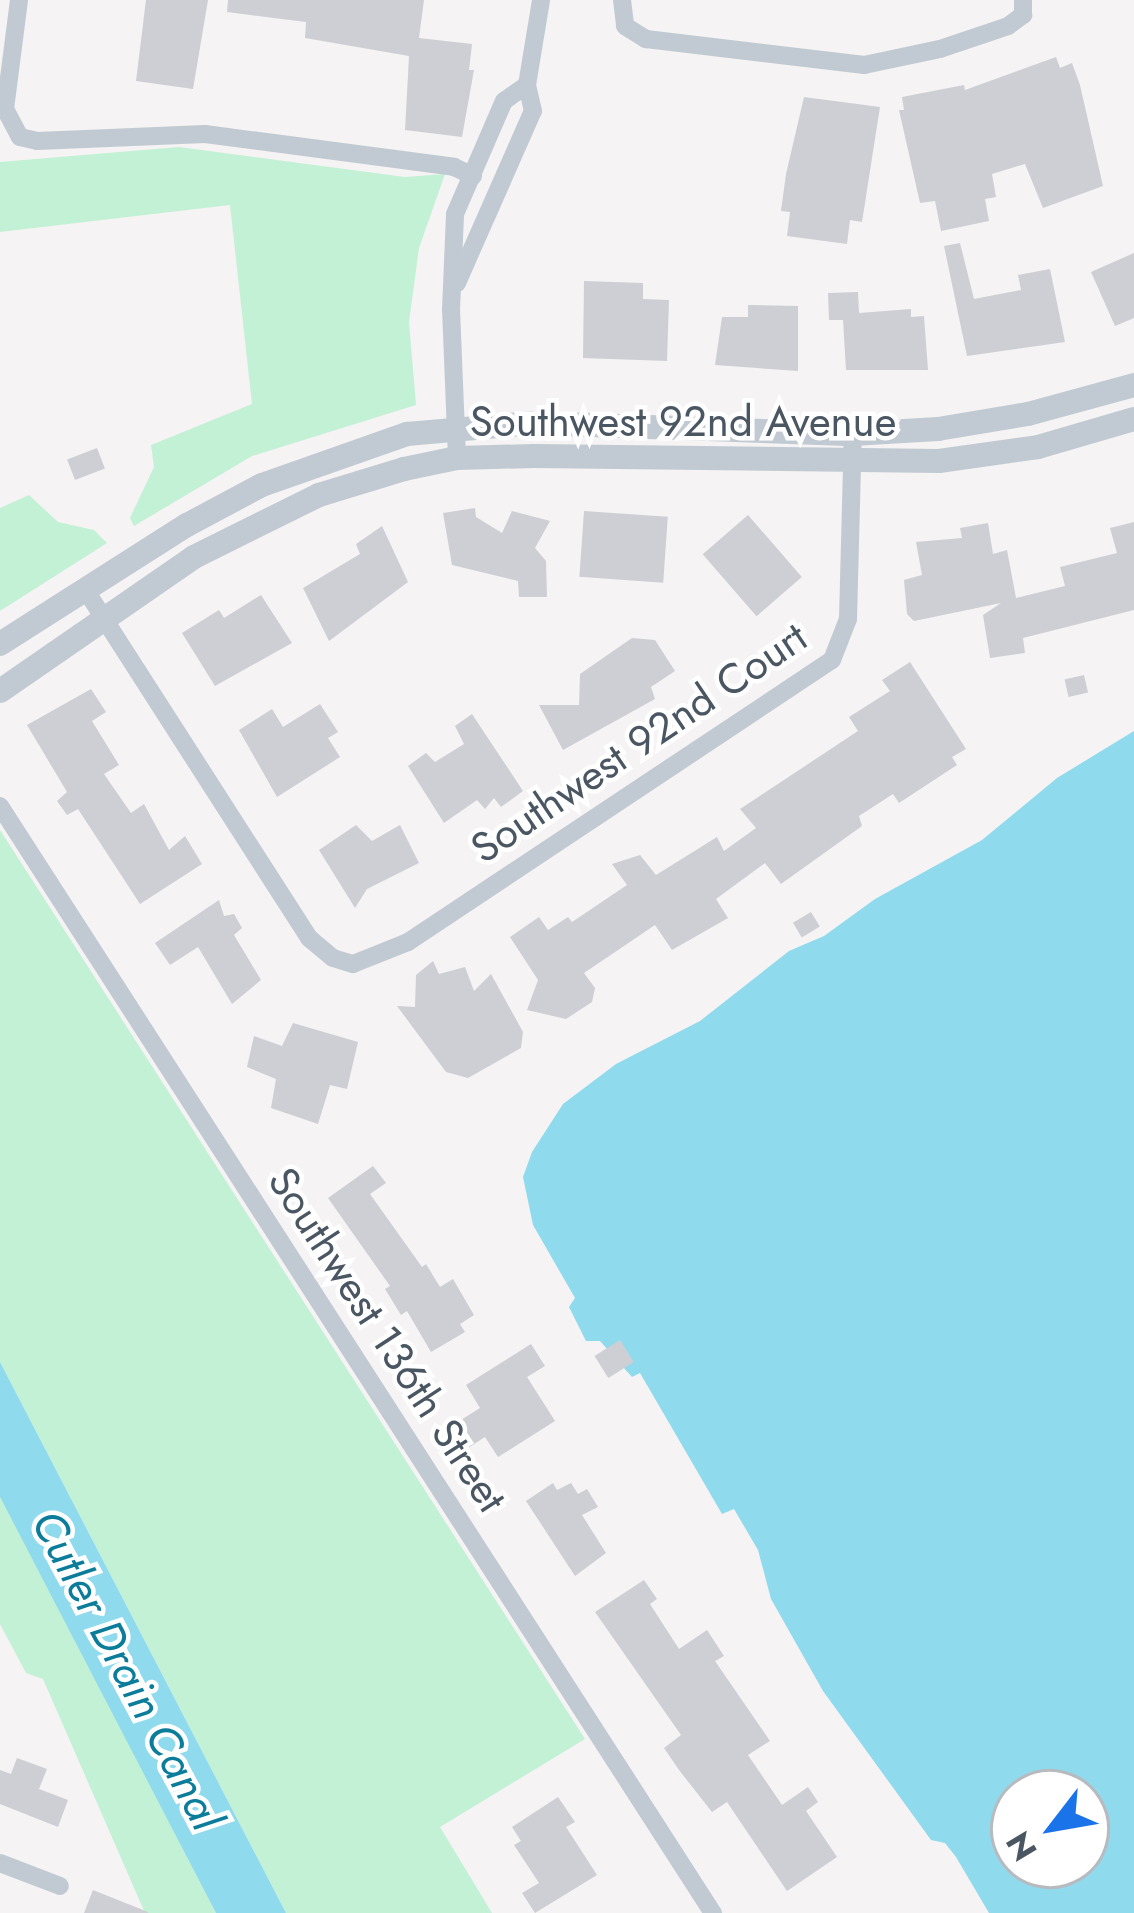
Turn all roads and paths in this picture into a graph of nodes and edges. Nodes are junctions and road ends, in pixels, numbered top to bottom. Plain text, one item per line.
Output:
1 (19, 0) edge
2 (542, 0) edge
3 (622, 0) edge
4 (1023, 0) edge
5 (527, 85) junction
6 (472, 176) junction
7 (454, 289) junction
8 (1134, 386) edge
9 (1134, 419) edge
10 (455, 426) junction
11 (853, 434) junction
12 (457, 458) junction
13 (852, 463) junction
14 (86, 589) junction
15 (105, 620) junction
16 (0, 644) edge
17 (0, 691) edge
18 (0, 806) edge
19 (0, 1862) edge
20 (60, 1886) dead end
21 (713, 1913) edge

1 - 6 street
2 - 5 street
3 - 4 street
5 - 6 street
5 - 7 street
6 - 7 street
7 - 10 street
8 - 11 street, Southwest 92nd Avenue
9 - 13 street, Southwest 92nd Avenue
10 - 11 street, Southwest 92nd Avenue
10 - 12 street
10 - 14 street, Southwest 92nd Avenue
11 - 13 street, Southwest 92nd Court
12 - 13 street, Southwest 92nd Avenue
12 - 15 street, Southwest 92nd Avenue
13 - 15 street, Southwest 92nd Court
14 - 15 street
14 - 16 street, Southwest 92nd Avenue
15 - 17 street, Southwest 92nd Avenue
18 - 21 street, Southwest 136th Street
19 - 20 street

